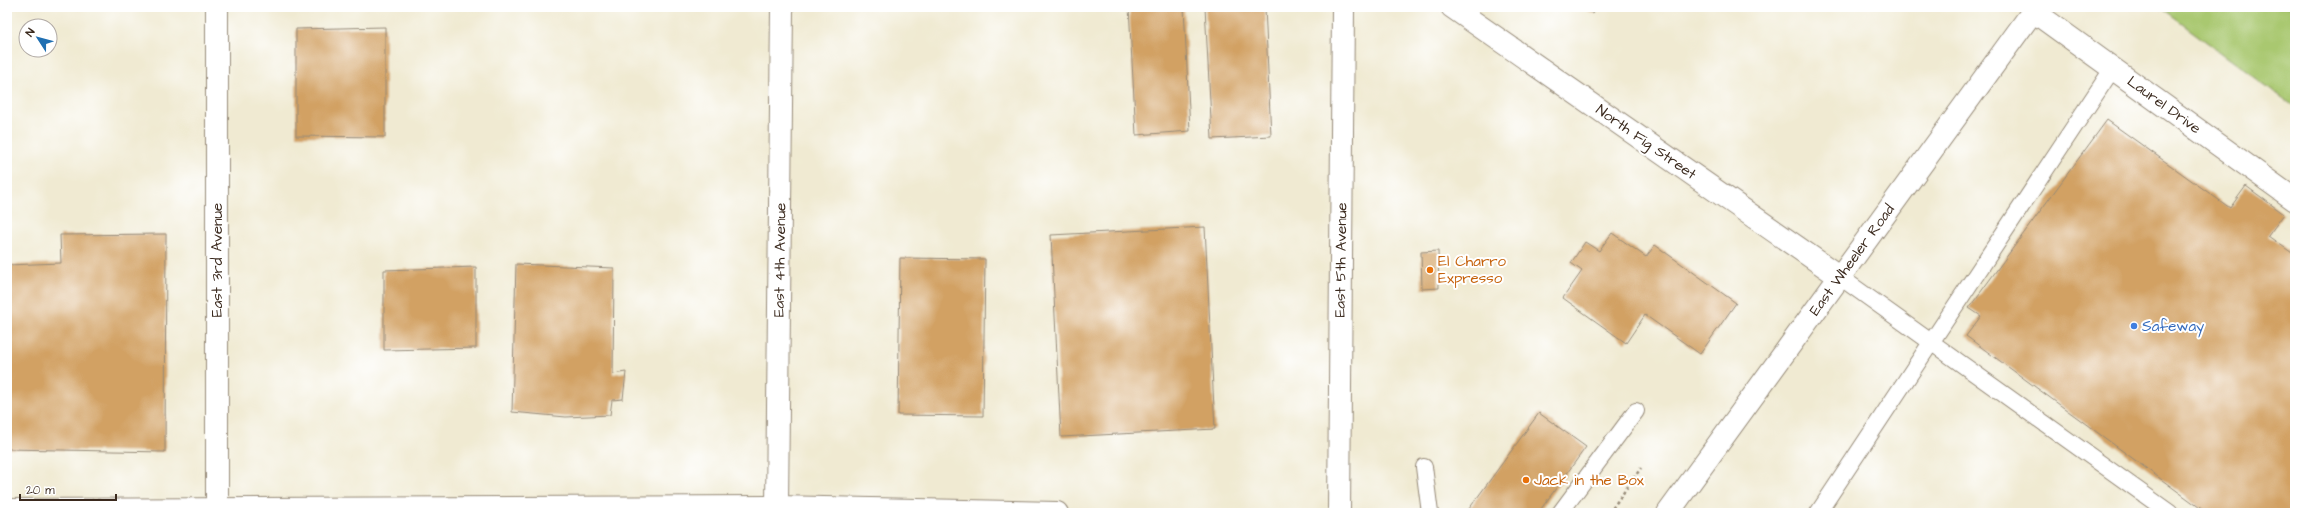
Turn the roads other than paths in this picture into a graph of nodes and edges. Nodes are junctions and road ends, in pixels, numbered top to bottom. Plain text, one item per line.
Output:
1 (217, 7) edge
2 (782, 7) edge
3 (1343, 7) edge
4 (1452, 7) edge
5 (2035, 9) edge
6 (2113, 68) junction
7 (2295, 200) edge
8 (1840, 277) junction
9 (1931, 343) junction
10 (1636, 411) dead end
11 (1424, 467) dead end
12 (7, 510) edge
13 (777, 510) edge
14 (217, 511) edge
15 (1057, 513) edge
16 (1339, 513) edge
17 (1430, 513) edge
18 (1560, 513) edge
19 (1668, 513) edge
20 (1818, 513) edge
21 (2170, 513) edge

1 - 14 street, East 3rd Avenue
2 - 13 street, East 4th Avenue
3 - 16 street, East 5th Avenue
4 - 8 street, North Fig Street
5 - 6 street, Laurel Drive
5 - 8 street, East Wheeler Road
6 - 7 street, Laurel Drive
6 - 9 lane
8 - 9 lane
8 - 19 street, East Wheeler Road
9 - 20 lane
9 - 21 lane
10 - 18 lane
11 - 17 lane
12 - 14 street
13 - 14 street
13 - 15 street

